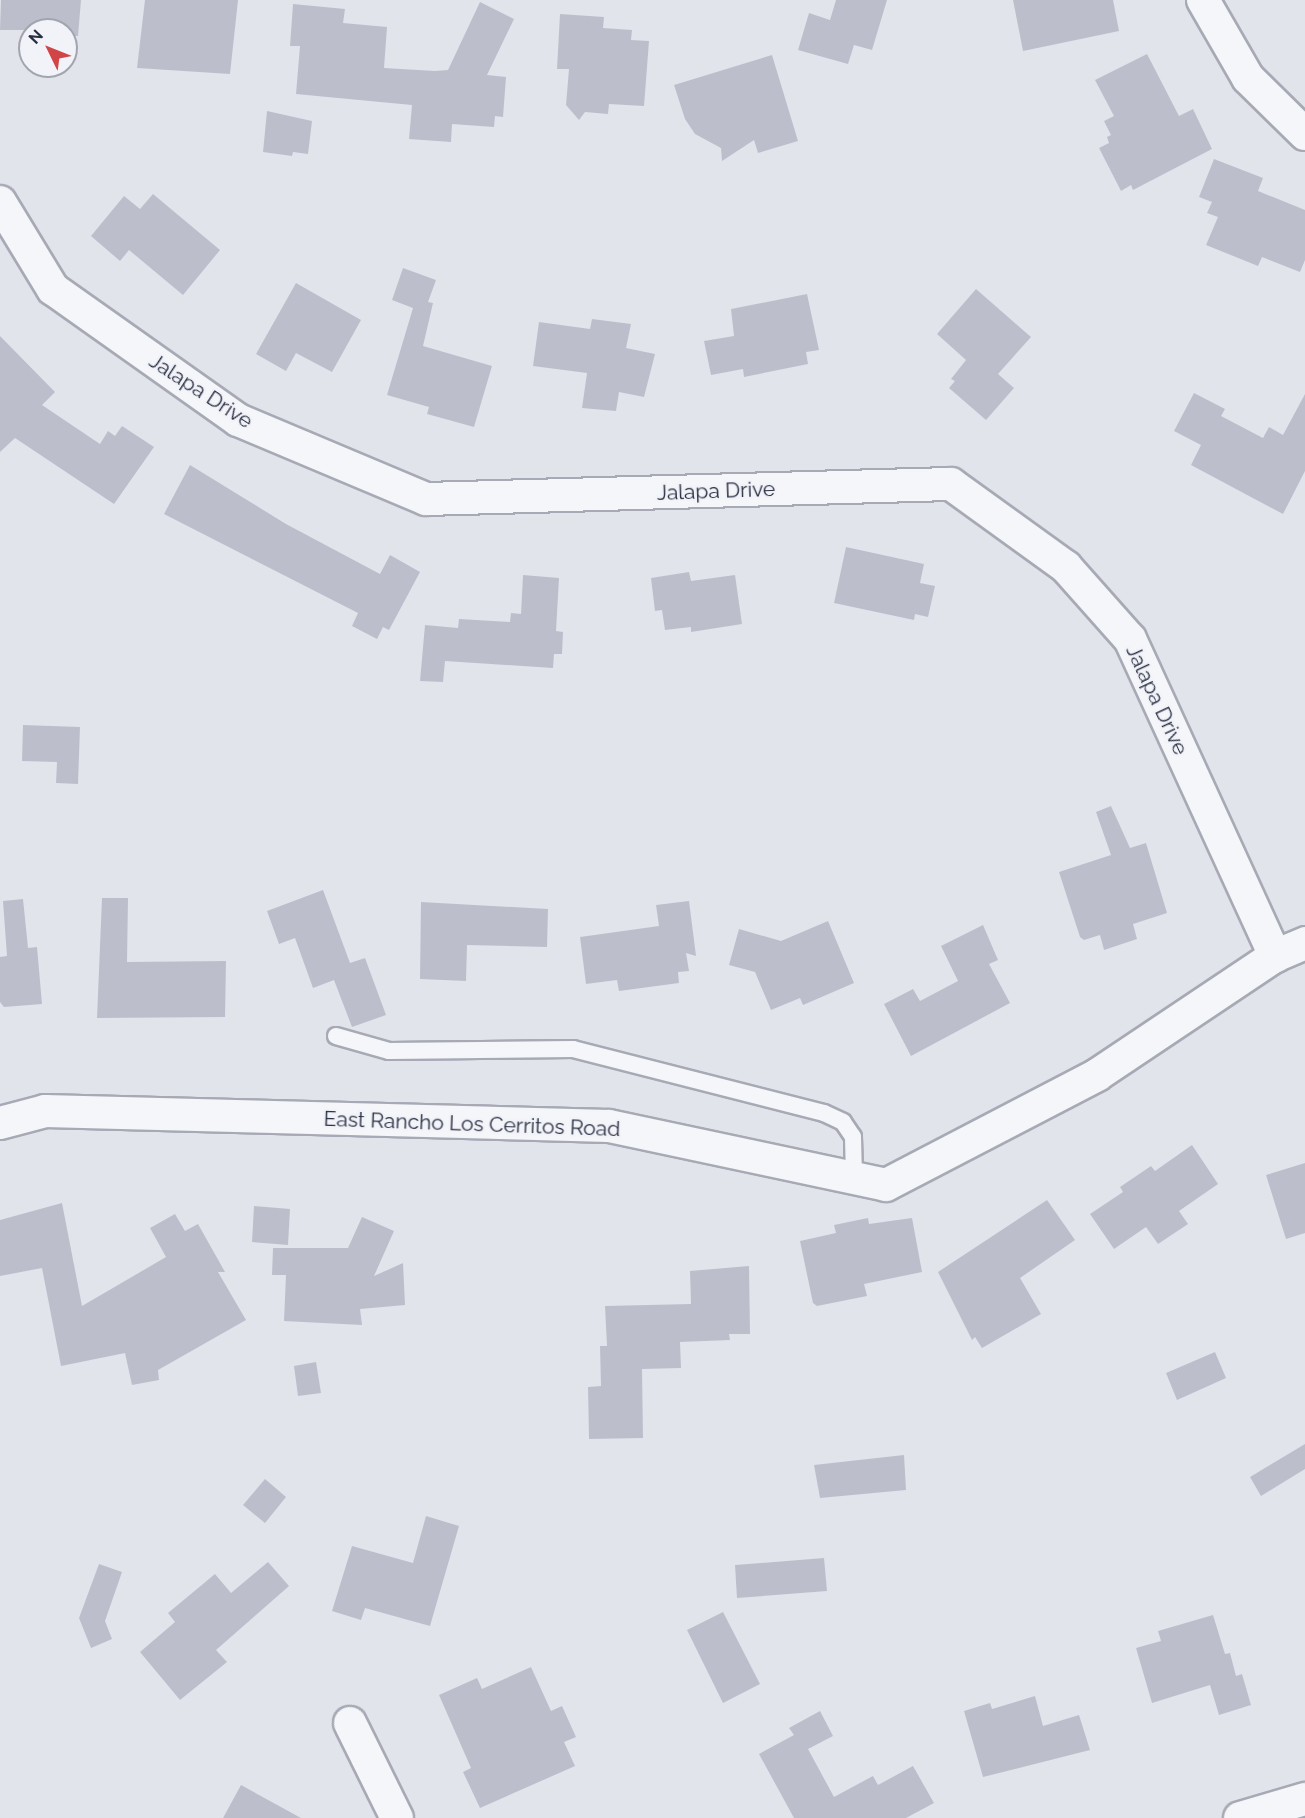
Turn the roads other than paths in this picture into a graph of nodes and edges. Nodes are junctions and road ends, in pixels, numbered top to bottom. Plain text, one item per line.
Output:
1 (1203, 0) edge
2 (1305, 134) edge
3 (0, 202) edge
4 (1305, 943) edge
5 (1275, 956) junction
6 (336, 1036) dead end
7 (0, 1122) edge
8 (854, 1179) junction
9 (350, 1723) dead end
10 (1305, 1799) edge
11 (397, 1818) edge
12 (1240, 1818) edge

1 - 2 street
3 - 5 street, Jalapa Drive
4 - 5 street, East Rancho Los Cerritos Road
5 - 8 street, East Rancho Los Cerritos Road
6 - 8 lane
7 - 8 street, East Rancho Los Cerritos Road
9 - 11 street
10 - 12 street

